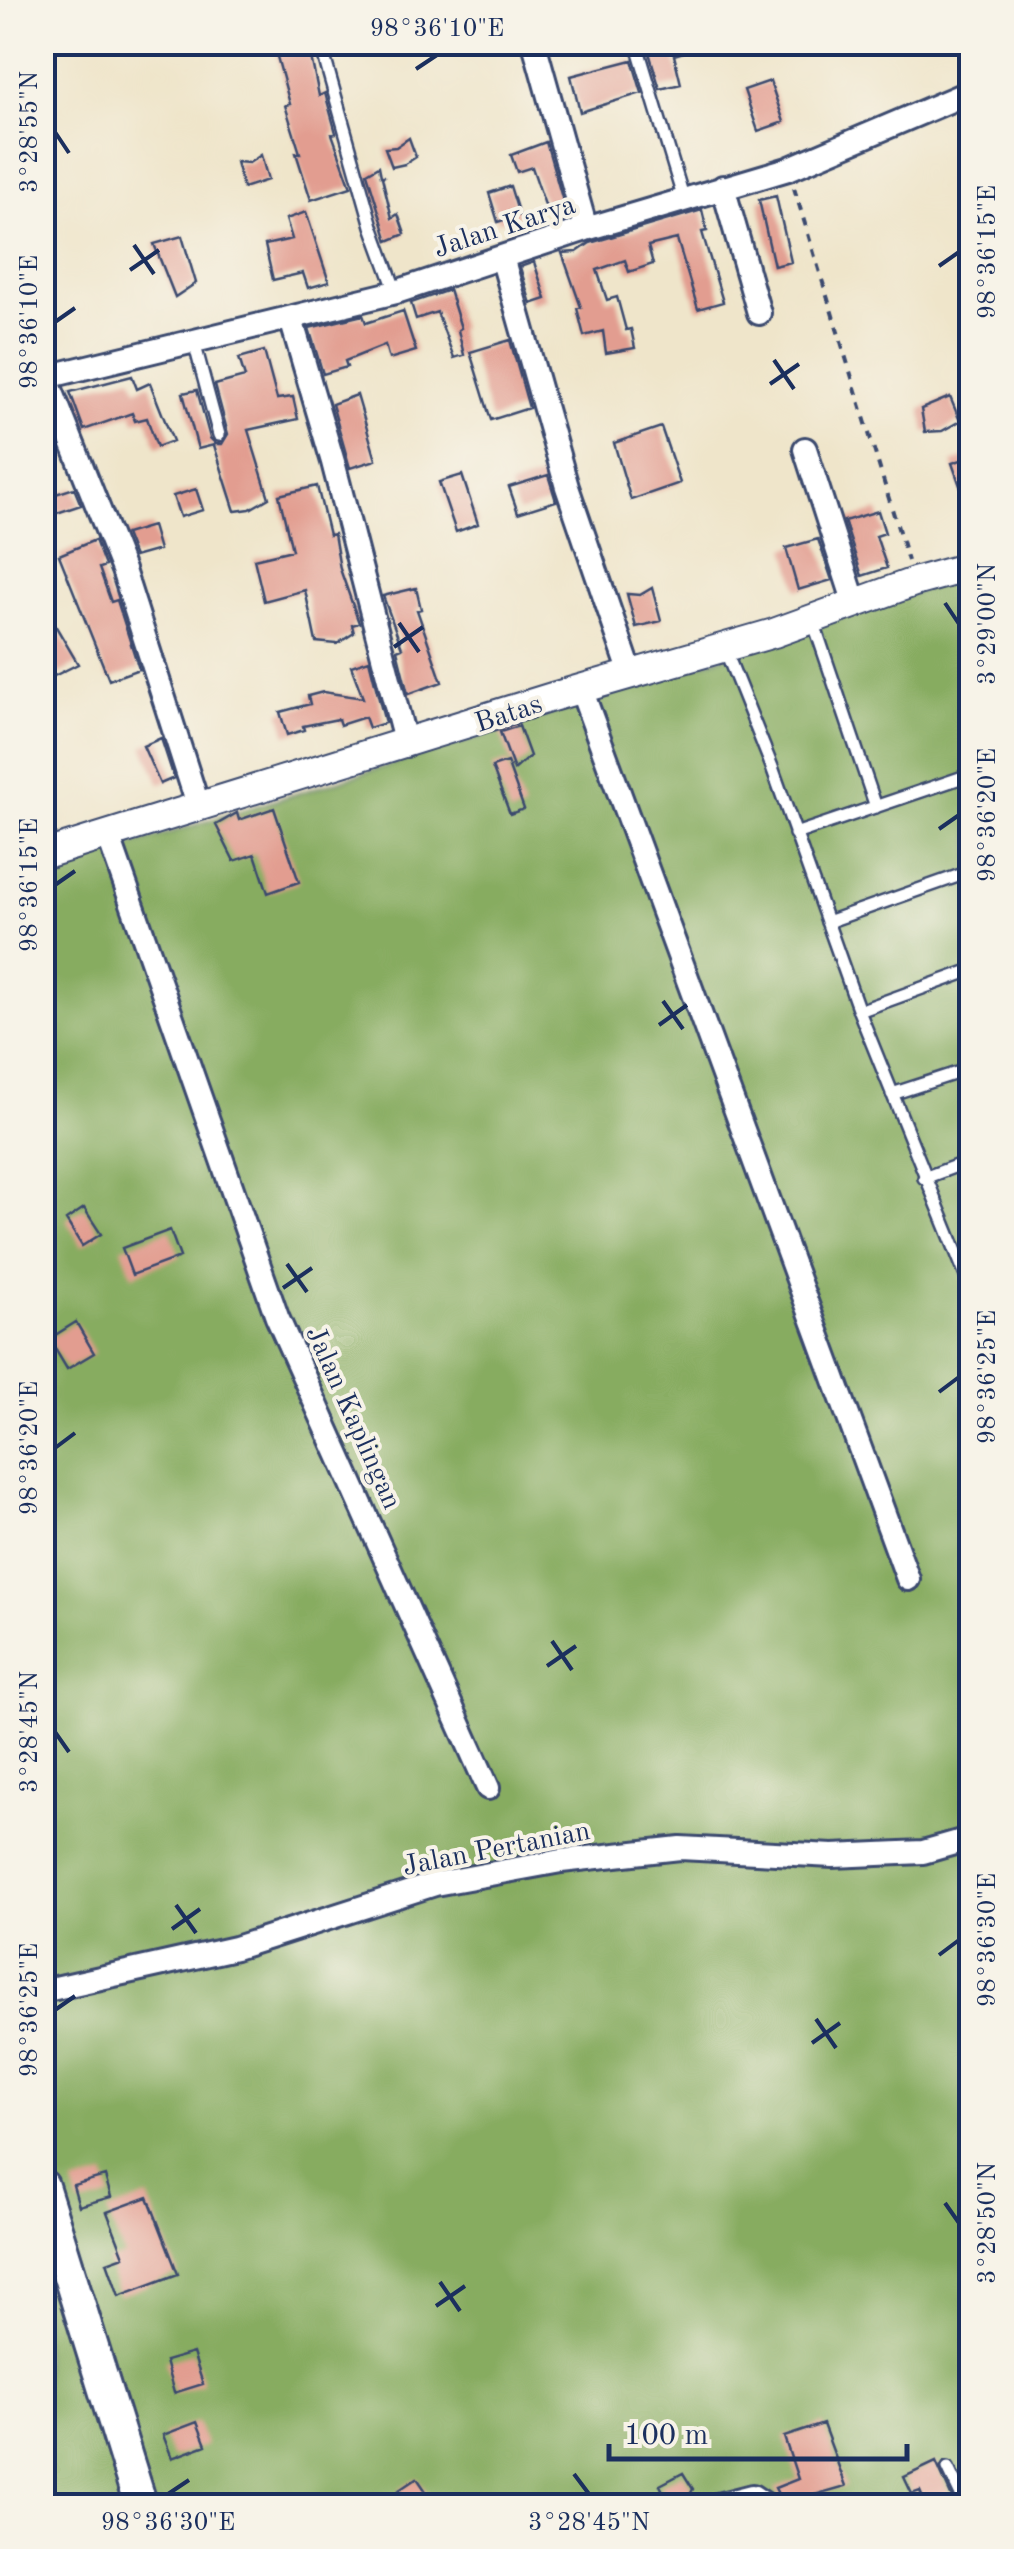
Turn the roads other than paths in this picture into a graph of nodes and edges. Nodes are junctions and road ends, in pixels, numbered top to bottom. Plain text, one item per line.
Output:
1 (320, 42) edge
2 (636, 42) edge
3 (534, 43) edge
4 (972, 91) edge
5 (722, 187) junction
6 (684, 200) junction
7 (586, 228) junction
8 (502, 256) junction
9 (396, 292) junction
10 (759, 313) dead end
11 (292, 319) junction
12 (194, 342) junction
13 (44, 378) edge
14 (219, 436) dead end
15 (805, 449) dead end
16 (972, 566) edge
17 (855, 604) junction
18 (812, 620) junction
19 (724, 647) junction
20 (631, 674) junction
21 (581, 689) junction
22 (406, 745) junction
23 (970, 778) edge
24 (198, 806) junction
25 (876, 807) junction
26 (796, 834) junction
27 (108, 835) junction
28 (42, 855) edge
29 (972, 871) edge
30 (827, 922) junction
31 (972, 970) edge
32 (859, 1011) junction
33 (972, 1068) edge
34 (892, 1094) junction
35 (972, 1160) edge
36 (924, 1178) junction
37 (972, 1253) edge
38 (958, 1258) junction
39 (972, 1291) edge
40 (908, 1579) dead end
41 (488, 1788) dead end
42 (972, 1838) edge
43 (42, 1991) edge
44 (42, 2186) edge
45 (948, 2468) dead end
46 (141, 2506) edge
47 (713, 2506) edge
48 (767, 2506) edge
49 (966, 2506) edge

1 - 9 lane
2 - 6 lane
3 - 7 street
4 - 5 street, Jalan Karya
5 - 6 street, Jalan Karya
5 - 10 street
6 - 7 street, Jalan Karya
7 - 8 street, Jalan Karya
8 - 9 street, Jalan Karya
8 - 20 street
9 - 11 street, Jalan Karya
11 - 12 street, Jalan Karya
11 - 22 street
12 - 13 street, Jalan Karya
12 - 14 lane
13 - 24 street
15 - 17 street
16 - 17 street, Batas
17 - 18 street, Batas
18 - 19 street, Batas
18 - 25 lane
19 - 20 street, Batas
19 - 26 lane
20 - 21 street, Batas
21 - 22 street, Batas
21 - 40 street
22 - 24 street, Batas
23 - 25 lane
24 - 27 street, Batas
25 - 26 lane
26 - 30 lane
27 - 28 street, Batas
27 - 41 street, Jalan Kaplingan
29 - 30 lane
30 - 32 lane
31 - 32 lane
32 - 34 lane
33 - 34 lane
34 - 36 lane
35 - 36 lane
36 - 38 lane
37 - 38 lane
38 - 39 lane
42 - 43 street, Jalan Pertanian
44 - 46 main road
45 - 49 lane
47 - 48 street

